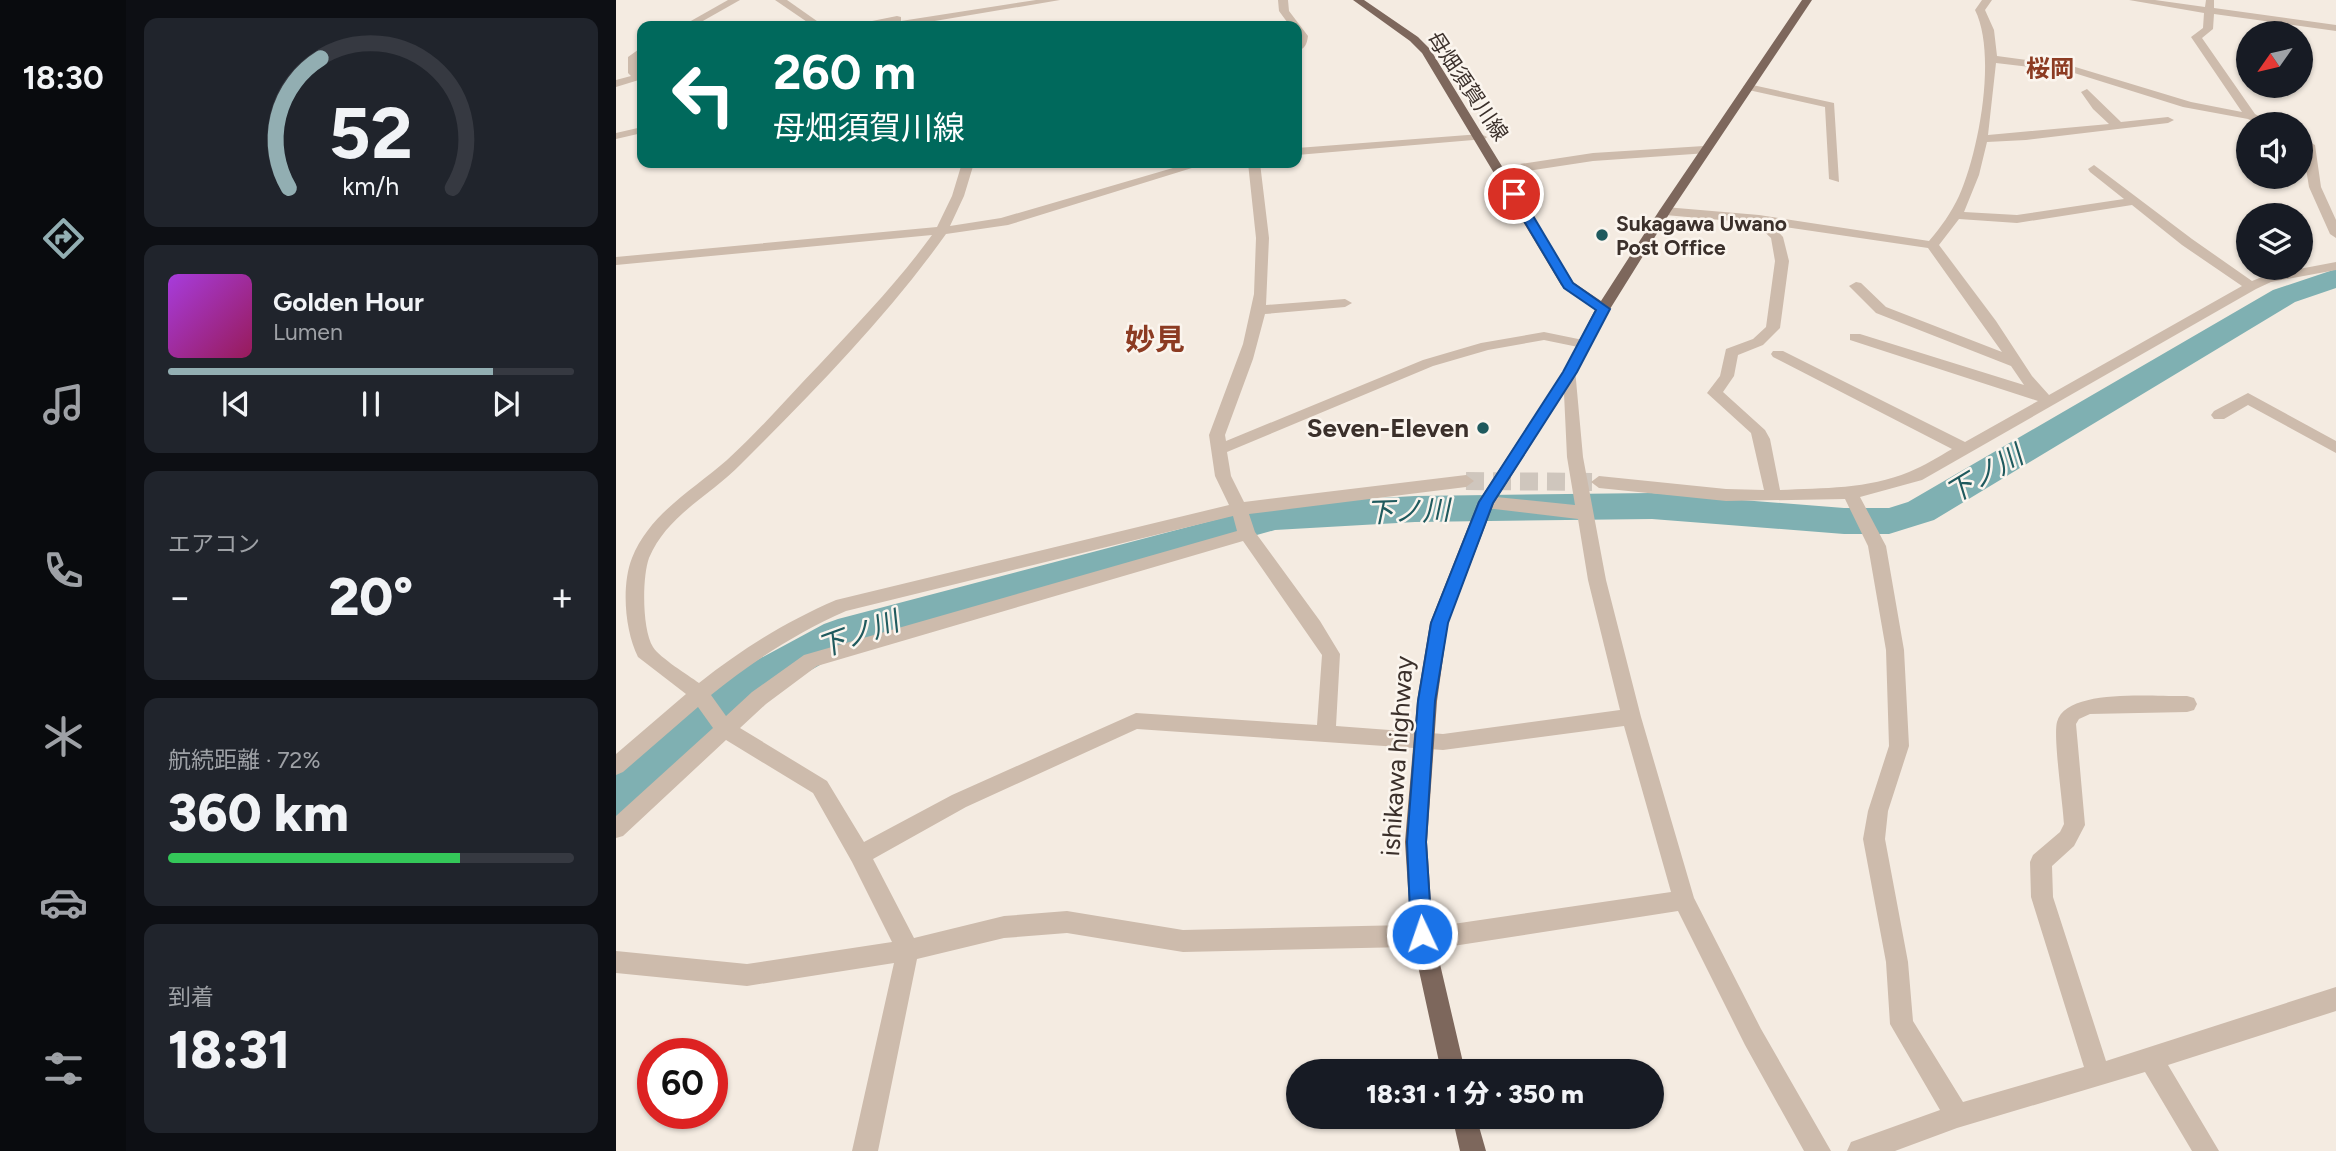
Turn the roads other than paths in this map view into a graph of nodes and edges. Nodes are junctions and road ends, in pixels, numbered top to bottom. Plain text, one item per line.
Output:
1 (736, 0) edge
2 (780, 0) edge
3 (1019, 0) edge
4 (1055, 0) edge
5 (1283, 0) edge
6 (1358, 0) edge
7 (1807, 0) edge
8 (1987, 0) edge
9 (2134, 0) edge
10 (2174, 0) edge
11 (2210, 5) edge
12 (696, 21) edge
13 (812, 21) edge
14 (884, 21) edge
15 (919, 21) edge
16 (1292, 21) edge
17 (2336, 23) edge
18 (2336, 28) edge
19 (1992, 60) junction
20 (637, 73) edge
21 (637, 74) edge
22 (616, 78) edge
23 (616, 84) edge
24 (1748, 87) junction
25 (2087, 92) dead end
26 (2248, 112) edge
27 (2236, 115) edge
28 (2168, 120) dead end
29 (2118, 126) junction
30 (637, 131) edge
31 (616, 136) edge
32 (1481, 138) junction
33 (1983, 139) junction
34 (1704, 150) junction
35 (1302, 152) edge
36 (966, 168) edge
37 (1185, 168) edge
38 (1255, 168) edge
39 (2094, 169) dead end
40 (1500, 171) junction
41 (2313, 173) edge
42 (1835, 179) dead end
43 (2134, 201) junction
44 (1665, 211) junction
45 (1956, 215) junction
46 (1759, 219) junction
47 (942, 230) junction
48 (2336, 234) edge
49 (1932, 245) junction
50 (616, 261) edge
51 (2336, 266) edge
52 (1856, 286) dead end
53 (2251, 286) junction
54 (1345, 303) dead end
55 (1603, 309) junction
56 (1259, 310) junction
57 (1855, 337) dead end
58 (1583, 344) junction
59 (1778, 354) dead end
60 (2017, 363) junction
61 (1570, 372) junction
62 (2045, 399) junction
63 (2219, 415) dead end
64 (2336, 448) edge
65 (1965, 449) junction
66 (1218, 450) junction
67 (1466, 481) tunnel mouth
68 (1599, 482) tunnel mouth
69 (1850, 494) junction
70 (1773, 496) junction
71 (1486, 502) junction
72 (1239, 509) junction
73 (1585, 515) junction
74 (1247, 534) junction
75 (699, 694) junction
76 (2187, 704) dead end
77 (1631, 717) junction
78 (725, 729) junction
79 (1326, 732) junction
80 (1424, 741) junction
81 (616, 766) edge
82 (616, 829) edge
83 (860, 855) junction
84 (1684, 901) junction
85 (1422, 934) junction
86 (908, 950) junction
87 (616, 962) edge
88 (2336, 999) edge
89 (2150, 1057) junction
90 (1450, 1059) edge
91 (2099, 1075) junction
92 (1956, 1116) junction
93 (1467, 1129) edge
94 (866, 1151) edge
95 (1473, 1151) edge
96 (1818, 1151) edge
97 (1860, 1151) edge
98 (2206, 1151) edge

1 - 12 street
2 - 13 street
3 - 14 street
4 - 15 street
5 - 16 street
6 - 32 main road, 母畑須賀川線
7 - 24 main road, ishikawa highway
8 - 19 street
9 - 11 street
10 - 11 street
11 - 17 street
11 - 18 street
11 - 26 street
19 - 27 street
19 - 33 street
20 - 22 street
21 - 23 street
24 - 34 main road, ishikawa highway
24 - 42 street
25 - 29 street
28 - 29 street
29 - 33 street
30 - 31 street
32 - 35 street
32 - 40 main road, 母畑須賀川線
33 - 45 street
34 - 40 street
34 - 44 main road, ishikawa highway
36 - 47 street
37 - 47 street
38 - 56 street
39 - 43 street
40 - 55 main road, 母畑須賀川線
41 - 48 street
43 - 45 street
43 - 53 street
44 - 46 street
44 - 55 main road, ishikawa highway
45 - 49 street
46 - 49 street
46 - 70 street
47 - 50 street
47 - 75 street
49 - 60 street
51 - 53 street
52 - 60 street
53 - 62 street
54 - 56 street
55 - 58 main road, ishikawa highway
56 - 66 street
57 - 62 street
58 - 61 main road, ishikawa highway
58 - 66 street
59 - 65 street
60 - 62 street
61 - 71 main road, ishikawa highway
61 - 73 street
62 - 65 street
63 - 64 street
65 - 69 street
66 - 72 street
67 - 72 street
68 - 70 street
69 - 70 street
69 - 92 street
71 - 73 street
71 - 80 main road, ishikawa highway
72 - 74 street
72 - 75 street
73 - 77 street
74 - 78 street
74 - 79 street
75 - 78 street
75 - 81 street
76 - 91 street
77 - 80 street
77 - 84 street
78 - 82 street
78 - 83 street
79 - 80 street
79 - 83 street
80 - 85 main road, ishikawa highway
83 - 86 street
84 - 85 street
84 - 96 street
85 - 86 street
85 - 90 main road, ishikawa highway
86 - 87 street
86 - 94 street
88 - 89 street
89 - 91 street
89 - 98 street
91 - 92 street
92 - 97 street
93 - 95 main road

